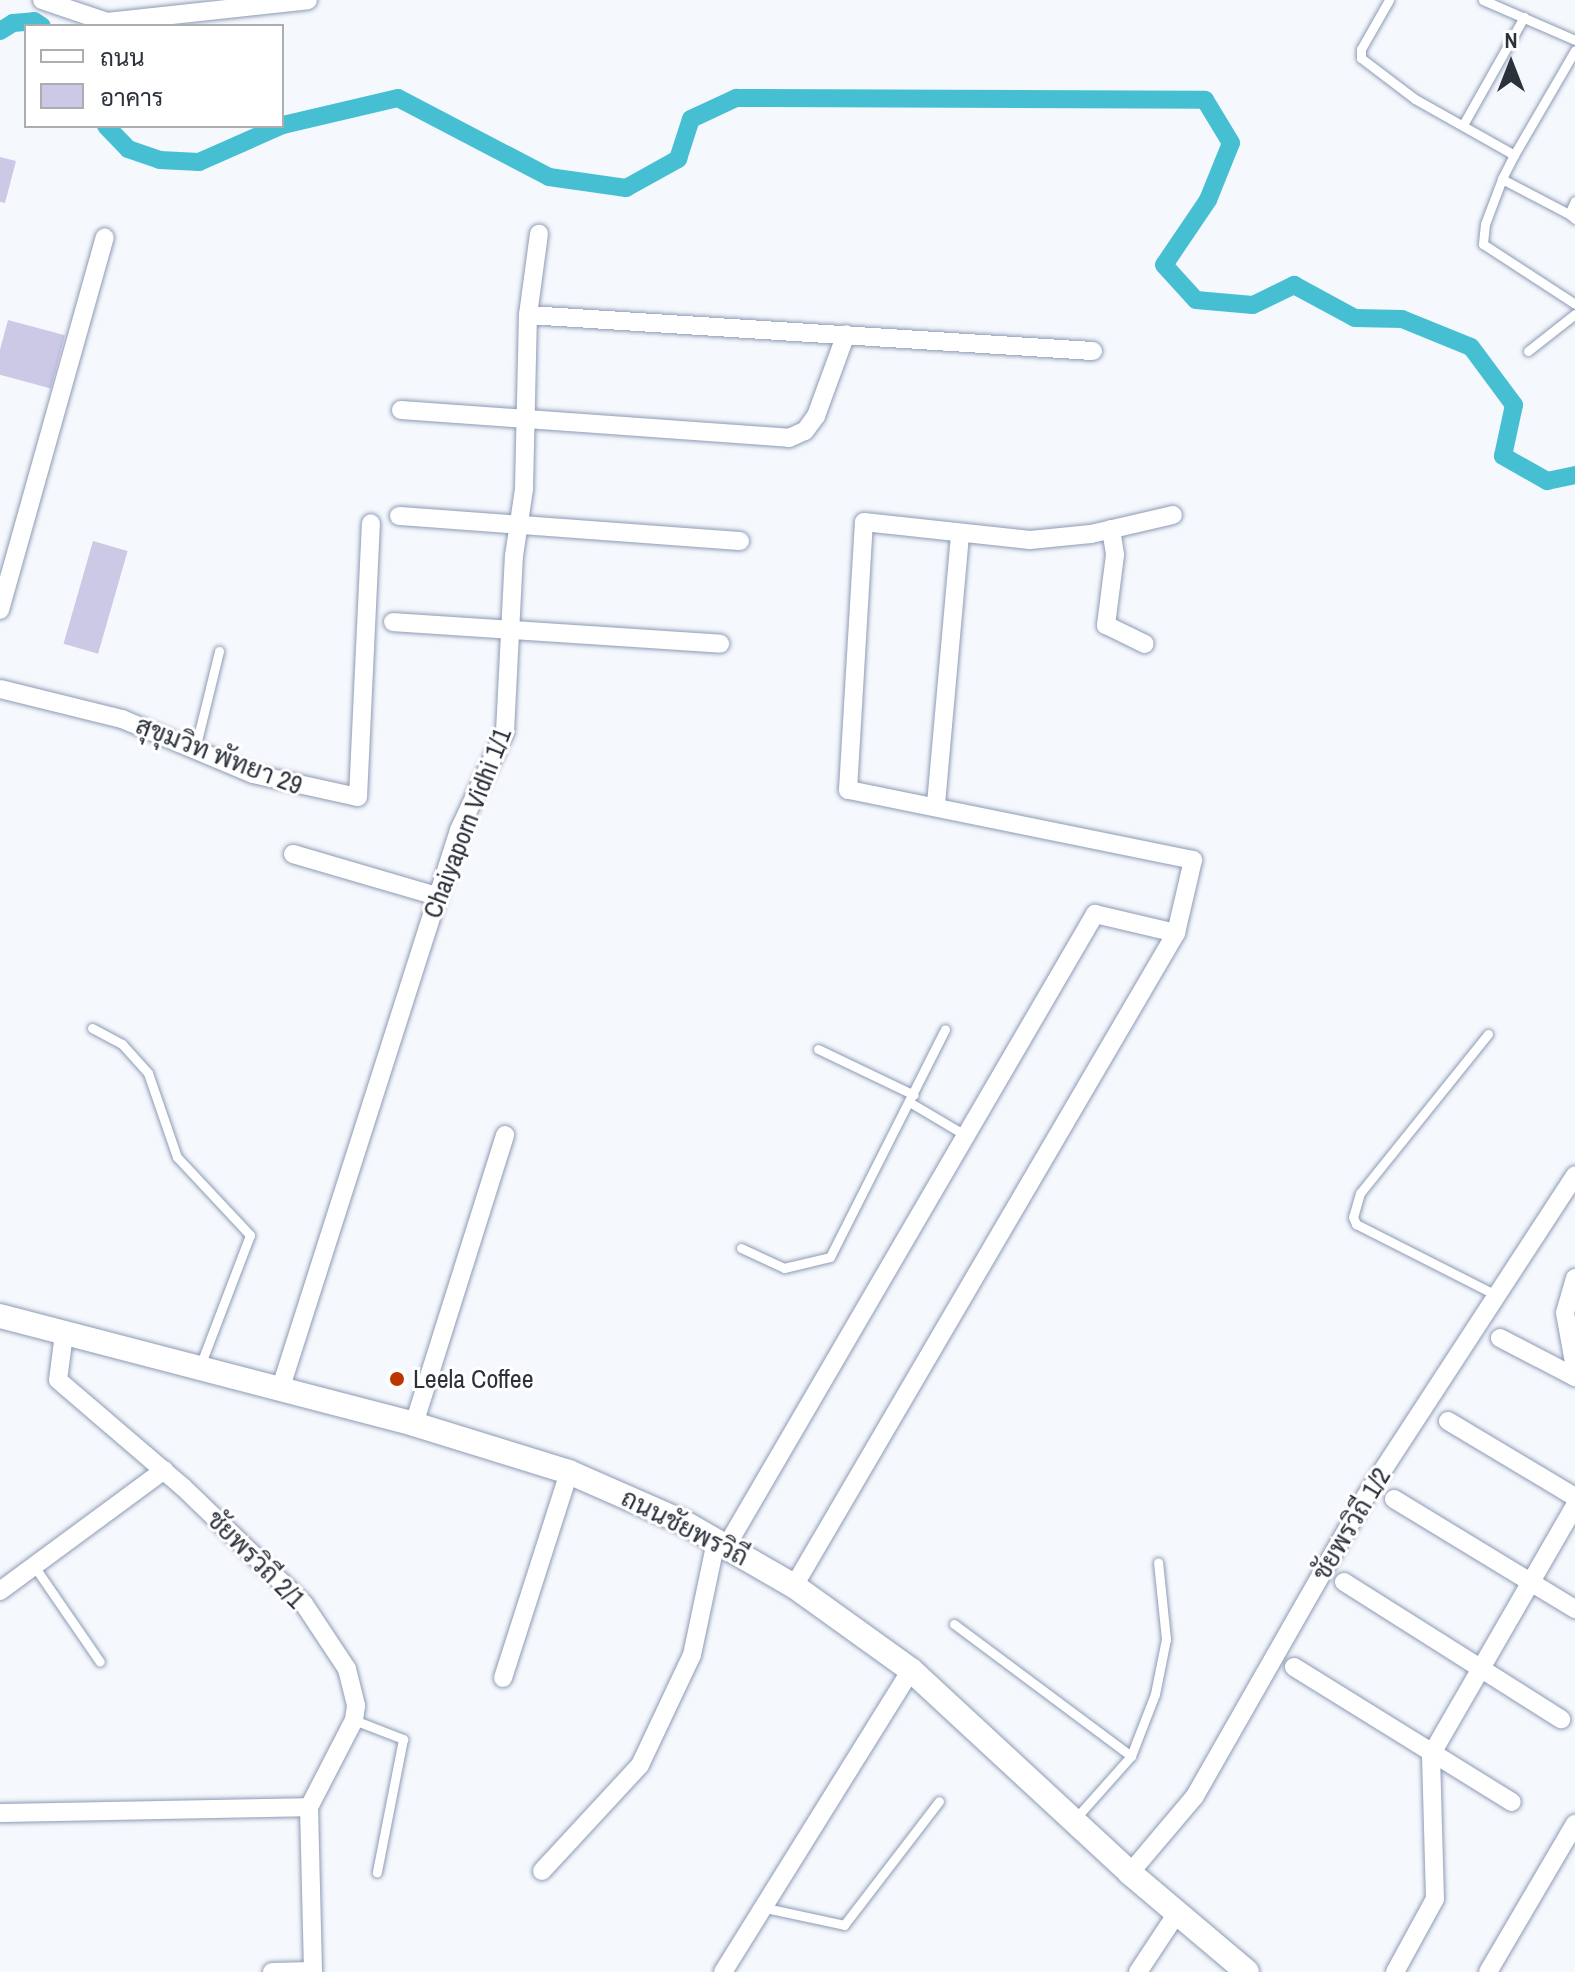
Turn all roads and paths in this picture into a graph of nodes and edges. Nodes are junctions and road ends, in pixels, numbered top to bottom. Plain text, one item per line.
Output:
1 (42, 0) edge
2 (308, 0) edge
3 (1389, 0) edge
4 (1483, 0) edge
5 (1524, 17) junction
6 (1575, 40) edge
7 (1575, 50) edge
8 (1464, 123) junction
9 (1514, 155) junction
10 (1502, 179) junction
11 (1575, 201) edge
12 (1572, 216) edge
13 (539, 234) dead end
14 (105, 237) dead end
15 (1575, 304) edge
16 (1575, 314) edge
17 (528, 315) junction
18 (846, 334) junction
19 (1093, 351) dead end
20 (1528, 351) dead end
21 (401, 410) dead end
22 (526, 421) junction
23 (1173, 515) dead end
24 (399, 516) dead end
25 (371, 523) dead end
26 (519, 523) junction
27 (1111, 529) junction
28 (960, 534) junction
29 (740, 541) dead end
30 (0, 610) edge
31 (393, 622) dead end
32 (509, 628) junction
33 (720, 644) dead end
34 (1145, 644) dead end
35 (219, 651) dead end
36 (0, 689) edge
37 (195, 749) junction
38 (936, 804) junction
39 (293, 854) dead end
40 (437, 896) junction
41 (1176, 933) junction
42 (92, 1028) dead end
43 (945, 1029) dead end
44 (1488, 1034) dead end
45 (818, 1049) dead end
46 (912, 1099) junction
47 (505, 1135) dead end
48 (965, 1135) junction
49 (1575, 1175) edge
50 (741, 1248) dead end
51 (1575, 1278) edge
52 (1496, 1295) junction
53 (0, 1316) edge
54 (64, 1334) junction
55 (1500, 1338) dead end
56 (1575, 1368) edge
57 (198, 1369) junction
58 (1575, 1377) edge
59 (280, 1390) junction
60 (1448, 1421) dead end
61 (414, 1424) junction
62 (164, 1470) junction
63 (569, 1472) junction
64 (1575, 1497) edge
65 (1394, 1499) dead end
66 (1575, 1506) edge
67 (721, 1544) junction
68 (1158, 1562) dead end
69 (34, 1566) junction
70 (1344, 1582) dead end
71 (1532, 1585) junction
72 (794, 1586) junction
73 (0, 1591) edge
74 (1575, 1609) edge
75 (954, 1624) dead end
76 (100, 1662) dead end
77 (1294, 1667) dead end
78 (1481, 1668) junction
79 (911, 1670) junction
80 (503, 1678) dead end
81 (1561, 1719) dead end
82 (354, 1720) junction
83 (1431, 1755) junction
84 (1131, 1756) junction
85 (939, 1801) dead end
86 (1512, 1802) dead end
87 (309, 1807) junction
88 (0, 1813) edge
89 (1074, 1820) junction
90 (1575, 1824) edge
91 (542, 1871) dead end
92 (377, 1872) dead end
93 (1130, 1873) junction
94 (761, 1907) junction
95 (1177, 1913) junction
96 (272, 1972) edge
97 (313, 1972) edge
98 (723, 1972) edge
99 (1138, 1972) edge
100 (1247, 1972) edge
101 (1395, 1972) edge
102 (1488, 1972) edge

1 - 2 street
3 - 8 lane
4 - 5 lane
5 - 6 lane
5 - 8 lane
7 - 9 lane
8 - 9 lane
9 - 10 lane
10 - 12 lane
10 - 15 lane
11 - 12 lane
13 - 17 street, Chaiyaporn Vidhi 1/1
14 - 30 street
16 - 20 lane
17 - 18 street
17 - 22 street, Chaiyaporn Vidhi 1/1
18 - 19 street
18 - 22 street
21 - 22 street
22 - 26 street, Chaiyaporn Vidhi 1/1
23 - 27 street
24 - 26 street
25 - 37 street, สุขุมวิท พัทยา 29
26 - 29 street
26 - 32 street, Chaiyaporn Vidhi 1/1
27 - 28 street
27 - 34 street
28 - 38 street
28 - 38 street
31 - 32 street
32 - 33 street
32 - 40 street, Chaiyaporn Vidhi 1/1
35 - 37 lane
36 - 37 street, สุขุมวิท พัทยา 29
38 - 41 street
39 - 40 street
40 - 59 street, Chaiyaporn Vidhi 1/1
41 - 48 street
41 - 72 street
42 - 57 lane
43 - 46 lane
44 - 52 lane
45 - 46 lane
46 - 48 lane
46 - 50 lane
47 - 61 street
48 - 67 street
49 - 52 street, ชัยพรวิถี 1/2
51 - 56 street
52 - 93 street, ชัยพรวิถี 1/2
53 - 54 main road, ถนนชัยพรวิถี
54 - 57 main road, ถนนชัยพรวิถี
54 - 62 street, ชัยพรวิถี 2/1
55 - 58 street
57 - 59 main road, ถนนชัยพรวิถี
59 - 61 main road, ถนนชัยพรวิถี
60 - 64 street
61 - 63 main road, ถนนชัยพรวิถี
62 - 69 street
62 - 82 street, ชัยพรวิถี 2/1
63 - 67 main road, ถนนชัยพรวิถี
63 - 80 street
65 - 71 street
66 - 71 street
67 - 72 main road, ถนนชัยพรวิถี
67 - 91 street
68 - 84 lane
69 - 73 street
69 - 76 lane
70 - 78 street
71 - 74 street
71 - 78 street
72 - 79 main road, ถนนชัยพรวิถี
75 - 84 lane
77 - 83 street
78 - 81 street
78 - 83 street
79 - 89 main road, ถนนชัยพรวิถี
79 - 94 street
82 - 87 street
82 - 92 lane
83 - 86 street
83 - 101 street
84 - 89 lane
85 - 94 lane
87 - 88 street
87 - 97 street
89 - 93 main road, ถนนชัยพรวิถี
90 - 102 street
93 - 95 main road, ถนนชัยพรวิถี
94 - 98 street
95 - 99 street
95 - 100 main road, ถนนชัยพรวิถี
96 - 97 street

